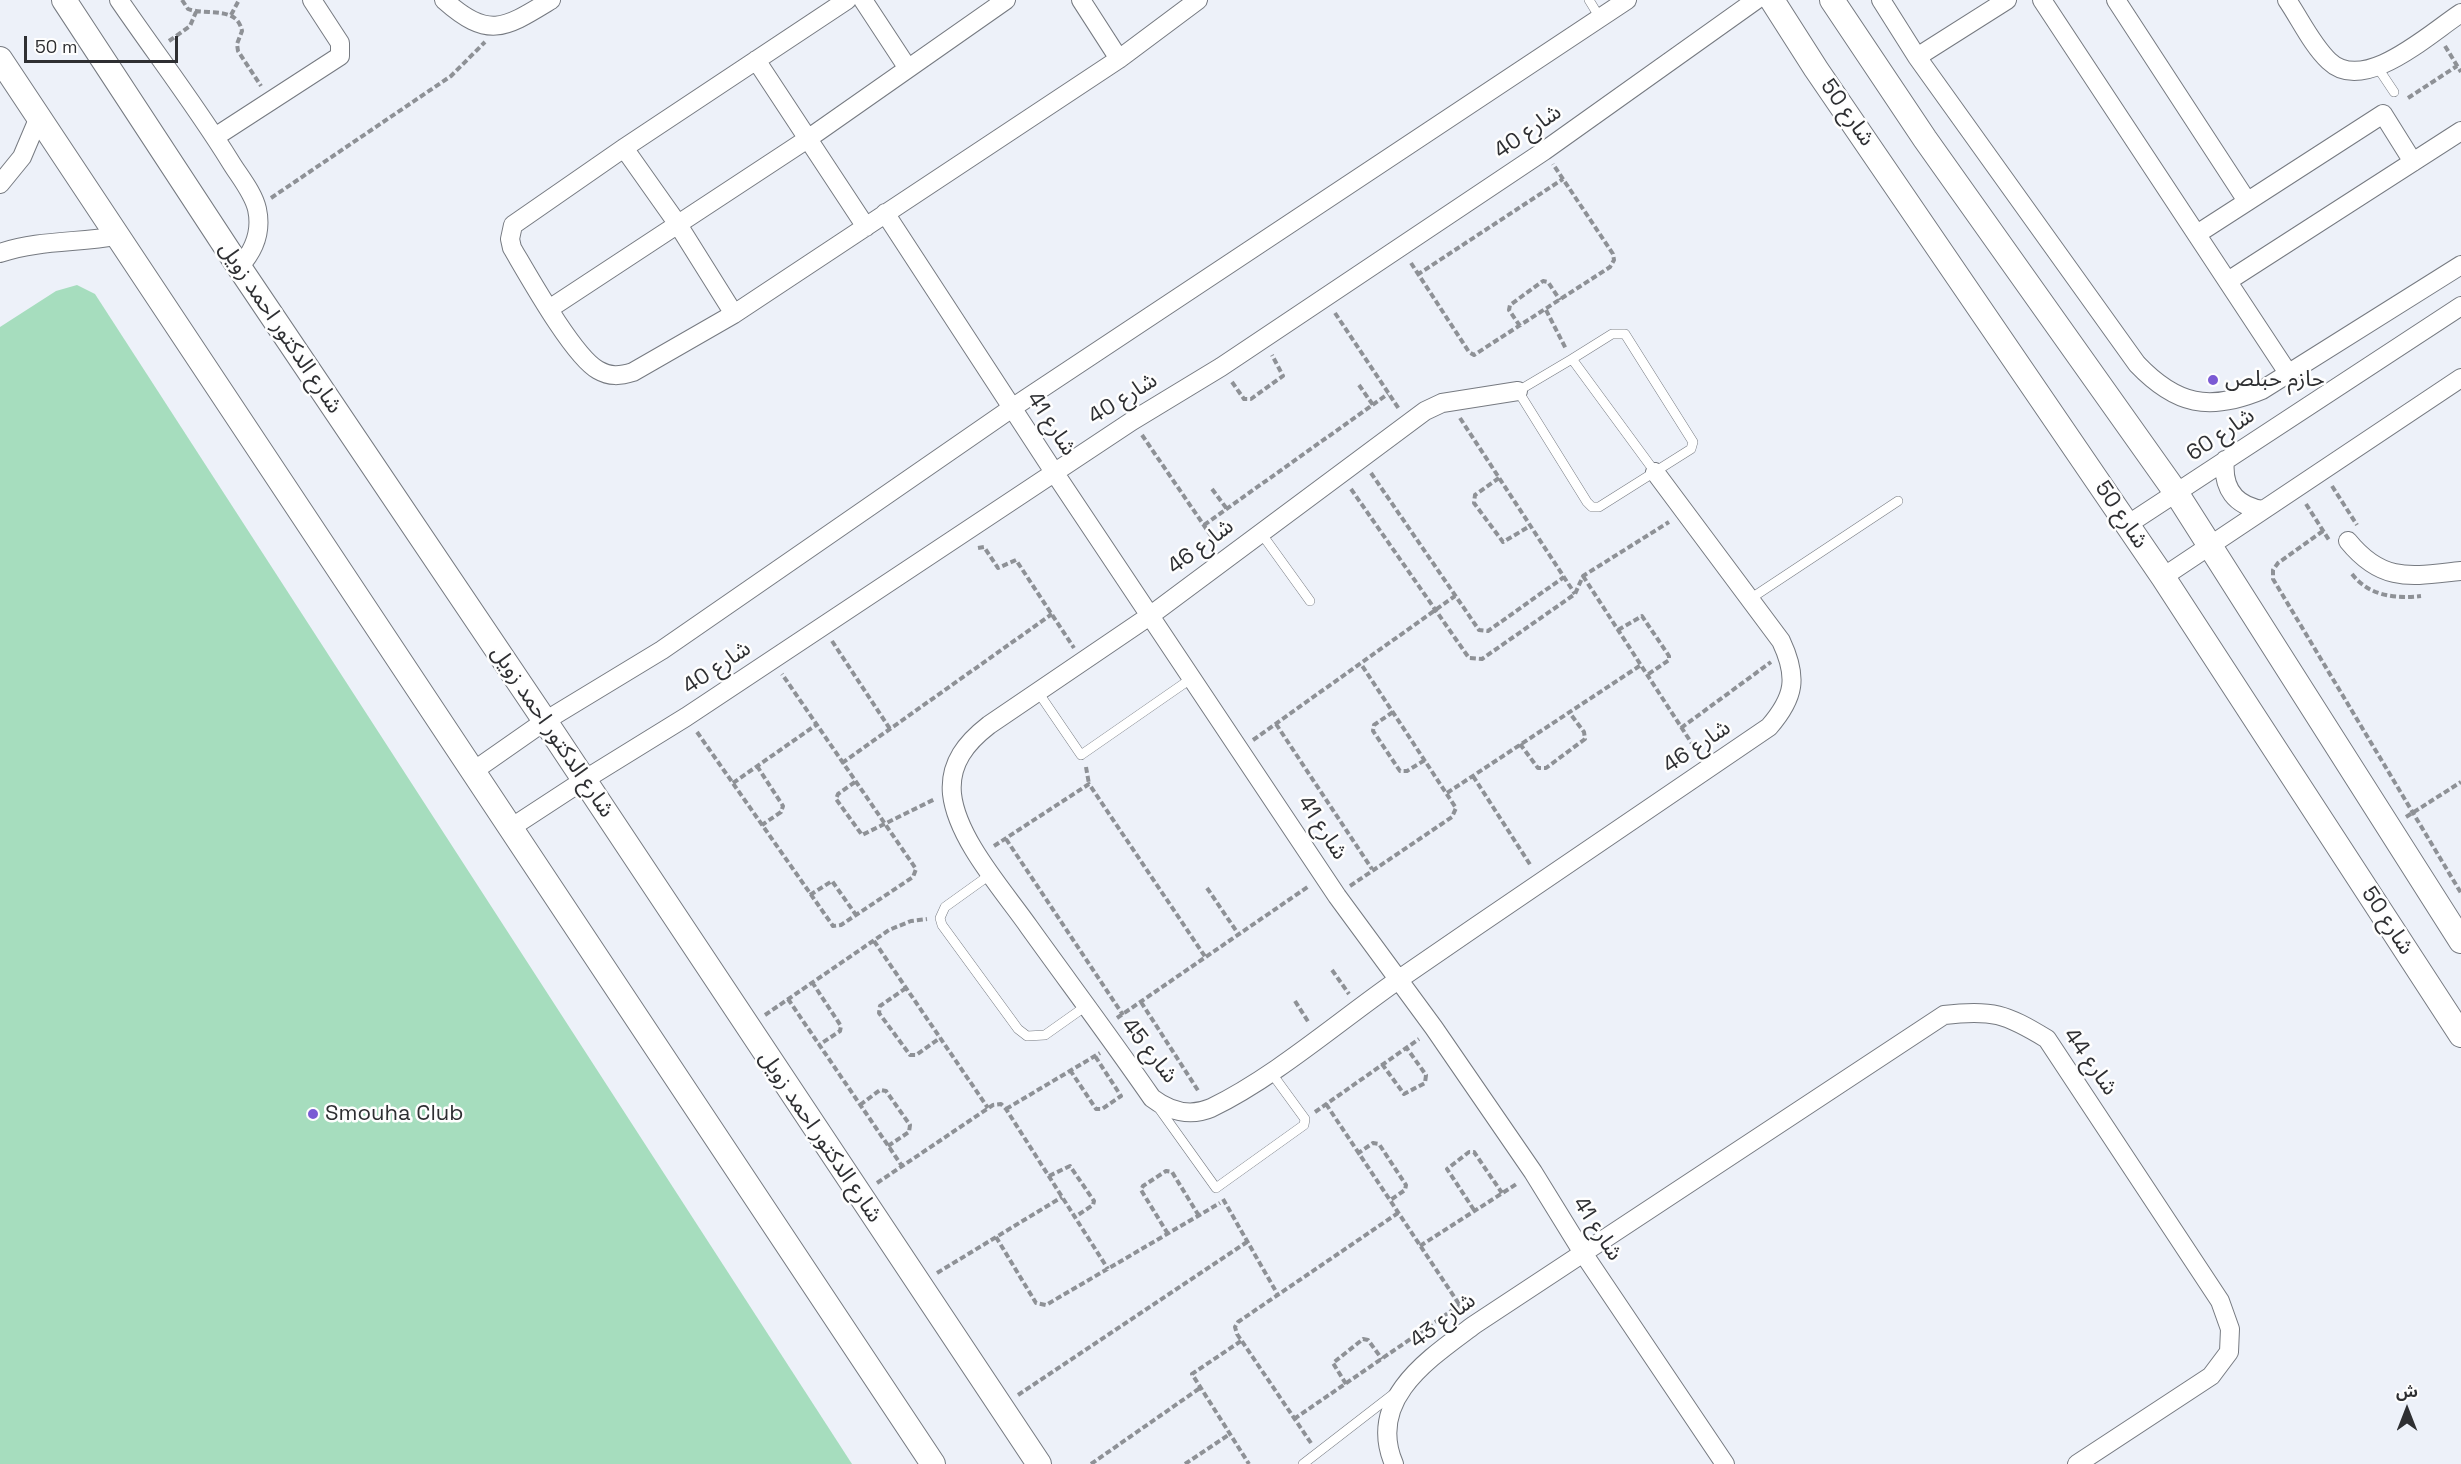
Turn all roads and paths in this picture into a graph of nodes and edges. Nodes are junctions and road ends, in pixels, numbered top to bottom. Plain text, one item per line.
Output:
1 (64, 0) edge
2 (118, 0) edge
3 (182, 0) edge
4 (239, 0) edge
5 (312, 0) edge
6 (444, 0) edge
7 (551, 0) edge
8 (847, 0) edge
9 (863, 0) edge
10 (1006, 0) edge
11 (1080, 0) edge
12 (1198, 0) edge
13 (1589, 0) edge
14 (1627, 0) edge
15 (1756, 0) edge
16 (1773, 0) edge
17 (1832, 0) edge
18 (1881, 0) edge
19 (2007, 0) edge
20 (2043, 0) edge
21 (2116, 0) edge
22 (2287, 0) edge
23 (196, 12) junction
24 (2461, 13) edge
25 (231, 15) junction
26 (1600, 18) junction
27 (496, 27) junction
28 (2435, 30) junction
29 (154, 50) junction
30 (1917, 57) junction
31 (0, 58) edge
32 (1119, 58) junction
33 (756, 60) junction
34 (2457, 66) junction
35 (907, 67) junction
36 (2378, 68) junction
37 (2461, 72) edge
38 (2394, 92) dead end
39 (272, 102) junction
40 (2383, 114) junction
41 (39, 117) junction
42 (2461, 131) edge
43 (215, 137) junction
44 (809, 138) junction
45 (624, 148) junction
46 (1544, 151) junction
47 (2413, 162) junction
48 (1563, 179) junction
49 (0, 184) edge
50 (2247, 201) junction
51 (256, 207) junction
52 (885, 213) junction
53 (677, 223) junction
54 (866, 227) junction
55 (2197, 234) junction
56 (117, 236) junction
57 (1401, 247) junction
58 (0, 253) edge
59 (2461, 265) edge
60 (239, 267) junction
61 (1417, 274) junction
62 (2228, 281) junction
63 (1325, 297) junction
64 (1560, 300) junction
65 (2461, 306) edge
66 (549, 309) junction
67 (1546, 310) junction
68 (734, 314) junction
69 (1520, 326) junction
70 (1260, 340) junction
71 (1572, 360) junction
72 (1221, 367) junction
73 (2288, 374) junction
74 (2461, 378) edge
75 (1359, 385) dead end
76 (1518, 391) junction
77 (1388, 394) junction
78 (1449, 402) junction
79 (1373, 405) junction
80 (1012, 408) junction
81 (1132, 421) junction
82 (1408, 423) junction
83 (1360, 458) junction
84 (2225, 460) junction
85 (2323, 470) junction
86 (1054, 472) junction
87 (1655, 472) junction
88 (1341, 473) junction
89 (1499, 478) junction
90 (1212, 489) dead end
91 (2177, 494) junction
92 (1898, 501) dead end
93 (1227, 509) junction
94 (2263, 510) junction
95 (1685, 512) junction
96 (1204, 525) junction
97 (1530, 525) junction
98 (2127, 525) junction
99 (2324, 531) dead end
100 (1261, 533) junction
101 (2354, 535) joint
102 (2208, 547) junction
103 (970, 553) dead end
104 (1227, 558) junction
105 (2461, 571) edge
106 (1583, 576) junction
107 (1564, 577) junction
108 (2163, 577) junction
109 (1575, 594) junction
110 (1455, 596) junction
111 (1750, 599) junction
112 (1310, 601) dead end
113 (1436, 611) junction
114 (1052, 614) junction
115 (1151, 615) junction
116 (823, 624) junction
117 (1618, 630) junction
118 (842, 636) dead end
119 (832, 642) junction
120 (1786, 651) junction
121 (772, 659) junction
122 (1083, 661) junction
123 (1361, 664) junction
124 (1641, 665) junction
125 (1647, 675) junction
126 (1192, 678) junction
127 (1038, 692) junction
128 (1393, 712) junction
129 (1569, 712) junction
130 (686, 717) junction
131 (545, 721) junction
132 (1276, 724) junction
133 (816, 725) junction
134 (1681, 728) junction
135 (890, 729) junction
136 (1520, 744) junction
137 (1240, 749) junction
138 (1425, 759) junction
139 (842, 763) junction
140 (757, 766) junction
141 (1708, 769) junction
142 (472, 772) junction
143 (1473, 776) junction
144 (584, 780) junction
145 (855, 782) junction
146 (2461, 782) edge
147 (733, 783) junction
148 (952, 791) junction
149 (1447, 793) junction
150 (2414, 812) junction
151 (884, 823) junction
152 (762, 825) junction
153 (509, 829) junction
154 (2389, 829) junction
155 (1006, 839) junction
156 (979, 856) junction
157 (1372, 869) junction
158 (992, 874) junction
159 (1324, 876) junction
160 (1542, 882) junction
161 (1208, 888) dead end
162 (2461, 893) edge
163 (810, 895) junction
164 (1337, 896) junction
165 (856, 915) junction
166 (940, 918) junction
167 (1239, 935) junction
168 (874, 941) junction
169 (2461, 941) edge
170 (1206, 958) junction
171 (1332, 970) dead end
172 (1398, 980) junction
173 (812, 982) junction
174 (906, 988) junction
175 (788, 999) junction
176 (1295, 1001) dead end
177 (1141, 1002) junction
178 (1086, 1006) junction
179 (1359, 1008) junction
180 (1123, 1015) junction
181 (747, 1027) junction
182 (1434, 1028) junction
183 (1102, 1029) junction
184 (2461, 1035) edge
185 (1318, 1037) junction
186 (940, 1038) junction
187 (1113, 1044) junction
188 (819, 1045) junction
189 (1406, 1047) junction
190 (1095, 1056) junction
191 (1382, 1064) junction
192 (1070, 1070) junction
193 (1270, 1071) junction
194 (1152, 1098) junction
195 (1326, 1104) junction
196 (860, 1105) junction
197 (988, 1108) junction
198 (1210, 1108) junction
199 (1006, 1109) junction
200 (1305, 1119) junction
201 (888, 1146) junction
202 (1357, 1154) junction
203 (902, 1167) junction
204 (1533, 1172) junction
205 (1049, 1176) junction
206 (1216, 1188) junction
207 (1502, 1193) junction
208 (859, 1195) junction
209 (1062, 1197) junction
210 (1224, 1201) junction
211 (1389, 1201) junction
212 (1474, 1210) junction
213 (1398, 1213) junction
214 (1199, 1216) junction
215 (1075, 1217) junction
216 (1168, 1234) junction
217 (996, 1238) junction
218 (1247, 1242) junction
219 (1420, 1246) junction
220 (1583, 1253) junction
221 (1108, 1269) junction
222 (919, 1284) junction
223 (1278, 1295) junction
224 (1460, 1305) junction
225 (1474, 1326) junction
226 (1241, 1341) junction
227 (1382, 1359) junction
228 (1346, 1384) junction
229 (1402, 1387) junction
230 (1200, 1388) junction
231 (1000, 1407) junction
232 (1294, 1419) junction
233 (1230, 1434) junction
234 (1316, 1452) junction
235 (933, 1464) edge
236 (1039, 1464) edge
237 (1091, 1464) edge
238 (1185, 1464) edge
239 (1249, 1464) edge
240 (1303, 1464) edge
241 (1394, 1464) edge
242 (1725, 1464) edge
243 (2077, 1464) edge

1 - 60 street, شارع الدكتور احمد زويل
2 - 29 street
3 - 23 path
4 - 25 path
5 - 39 street
6 - 27 street
7 - 27 street
8 - 33 street
9 - 35 street
10 - 35 street
11 - 32 street
12 - 32 street
13 - 26 lane
14 - 26 street, شارع 40
15 - 46 street, شارع 40
16 - 98 street, شارع 50
17 - 91 street
18 - 30 street
19 - 30 street
20 - 55 street
21 - 50 street
22 - 36 street
23 - 25 path
23 - 29 path
24 - 28 street
25 - 39 path
26 - 80 street, شارع 40
27 - 51 path
28 - 34 path
28 - 36 street
29 - 43 street
30 - 73 street
31 - 41 street
32 - 52 street
33 - 44 street
33 - 45 street
34 - 37 path
34 - 40 path
35 - 44 street
36 - 38 lane
39 - 43 street
40 - 47 street
40 - 50 street
41 - 49 street
41 - 56 street
42 - 47 street
43 - 51 street
44 - 53 street
44 - 54 street
45 - 53 street
45 - 66 street
46 - 48 path
46 - 57 street, شارع 40
47 - 62 street
48 - 61 path
48 - 64 path
50 - 55 street
51 - 60 street
52 - 54 street
52 - 80 street, شارع 41
53 - 66 street
53 - 68 street
54 - 68 street
55 - 62 street
56 - 58 street
56 - 142 street
57 - 61 path
57 - 63 street, شارع 40
59 - 73 street
60 - 131 street, شارع الدكتور احمد زويل
61 - 69 path
62 - 73 street
63 - 70 street, شارع 40
63 - 77 path
64 - 67 path
64 - 69 path
65 - 84 street, شارع 60
66 - 68 street
67 - 69 path
67 - 71 path
70 - 72 street, شارع 40
70 - 72 path
71 - 76 lane
71 - 87 lane
71 - 87 lane
72 - 81 street, شارع 40
74 - 85 street
75 - 79 path
76 - 78 street, شارع 46
76 - 87 lane
77 - 79 path
77 - 82 path
78 - 82 street, شارع 46
78 - 89 path
79 - 93 path
80 - 86 street, شارع 41
80 - 131 street, شارع 40
81 - 86 street, شارع 40
81 - 96 path
82 - 83 street, شارع 46
83 - 88 street, شارع 46
83 - 110 path
84 - 91 street, شارع 60
84 - 94 street
85 - 94 street
85 - 101 path
86 - 115 street, شارع 41
86 - 116 street, شارع 40
87 - 95 street, شارع 46
88 - 100 street, شارع 46
88 - 113 path
89 - 97 path
89 - 97 path
90 - 93 path
91 - 98 street, شارع 60
91 - 102 street
92 - 111 lane
93 - 96 path
94 - 102 street
95 - 106 path
95 - 111 street, شارع 46
96 - 104 path
97 - 107 path
98 - 108 street, شارع 50
99 - 150 path
100 - 104 street, شارع 46
100 - 112 lane
101 - 105 street
102 - 108 street
102 - 154 street
103 - 114 path
104 - 115 street, شارع 46
106 - 109 path
106 - 117 path
107 - 109 path
107 - 110 path
108 - 184 street, شارع 50
109 - 113 path
110 - 113 path
111 - 120 street, شارع 46
113 - 123 path
114 - 122 path
114 - 135 path
115 - 122 street, شارع 46
115 - 126 street, شارع 41
116 - 119 path
116 - 121 street, شارع 40
117 - 124 path
117 - 125 path
118 - 119 path
119 - 135 path
120 - 134 path
120 - 141 street, شارع 46
121 - 130 street, شارع 40
121 - 133 path
122 - 127 street, شارع 46
123 - 128 path
123 - 132 path
124 - 125 path
124 - 129 path
125 - 134 path
126 - 127 lane
126 - 137 street, شارع 41
127 - 148 street, شارع 46
128 - 138 path
128 - 138 path
129 - 136 path
129 - 136 path
130 - 144 street, شارع 40
130 - 147 path
131 - 142 street, شارع 40
131 - 144 street, شارع الدكتور احمد زويل
132 - 137 path
132 - 157 path
133 - 139 path
133 - 140 path
134 - 141 path
135 - 139 path
136 - 143 path
137 - 159 street, شارع 41
138 - 149 path
139 - 145 path
140 - 147 path
140 - 152 path
141 - 160 street, شارع 46
142 - 153 street
143 - 149 path
143 - 160 path
144 - 153 street, شارع 40
144 - 181 street, شارع الدكتور احمد زويل
145 - 151 path
145 - 151 path
146 - 150 path
147 - 152 path
148 - 151 path
148 - 156 street, شارع 45
149 - 157 path
150 - 154 path
150 - 162 path
151 - 165 path
152 - 163 path
153 - 235 street
154 - 169 street
155 - 156 path
155 - 170 path
155 - 180 path
156 - 158 street, شارع 45
157 - 164 path
158 - 166 lane
158 - 178 street, شارع 45
159 - 164 street, شارع 41
159 - 167 path
160 - 172 street, شارع 46
161 - 167 path
163 - 165 path
163 - 165 path
164 - 172 street, شارع 41
166 - 168 path
166 - 178 lane
167 - 170 path
168 - 173 path
168 - 174 path
170 - 177 path
171 - 179 path
172 - 179 street, شارع 45
172 - 182 street, شارع 41
173 - 175 path
173 - 188 path
174 - 186 path
174 - 186 path
175 - 181 path
175 - 188 path
176 - 185 path
177 - 180 path
177 - 198 path
178 - 183 street, شارع 45
179 - 185 street, شارع 45
180 - 183 path
181 - 208 street, شارع الدكتور احمد زويل
182 - 189 path
182 - 204 street, شارع 41
183 - 187 street, شارع 45
185 - 193 street, شارع 45
186 - 197 path
187 - 190 path
187 - 194 street, شارع 45
188 - 196 path
189 - 191 path
189 - 191 path
190 - 192 path
190 - 192 path
191 - 195 path
192 - 199 path
193 - 198 street, شارع 45
193 - 200 lane
194 - 198 street, شارع 45
194 - 206 lane
195 - 200 path
195 - 202 path
196 - 201 path
196 - 201 path
197 - 199 path
197 - 203 path
199 - 205 path
200 - 206 lane
201 - 203 path
202 - 211 path
202 - 211 path
203 - 208 path
204 - 207 path
204 - 220 street, شارع 41
205 - 209 path
205 - 215 path
206 - 210 path
207 - 212 path
207 - 212 path
208 - 222 street, شارع الدكتور احمد زويل
209 - 215 path
209 - 217 path
210 - 214 path
210 - 218 path
211 - 213 path
212 - 219 path
213 - 219 path
213 - 223 path
214 - 216 path
214 - 216 path
215 - 221 path
216 - 221 path
217 - 221 path
217 - 222 path
218 - 223 path
218 - 231 path
219 - 224 path
220 - 225 street, شارع 43
220 - 242 street, شارع 41
220 - 243 street, شارع 44
222 - 231 street, شارع الدكتور احمد زويل
223 - 226 path
224 - 225 path
224 - 227 path
225 - 229 street, شارع 43
226 - 230 path
226 - 232 path
227 - 228 path
227 - 228 path
228 - 232 path
229 - 234 lane
229 - 241 street, شارع 43
230 - 233 path
230 - 237 path
231 - 236 street, شارع الدكتور احمد زويل
232 - 234 path
233 - 238 path
233 - 239 path
234 - 240 lane

